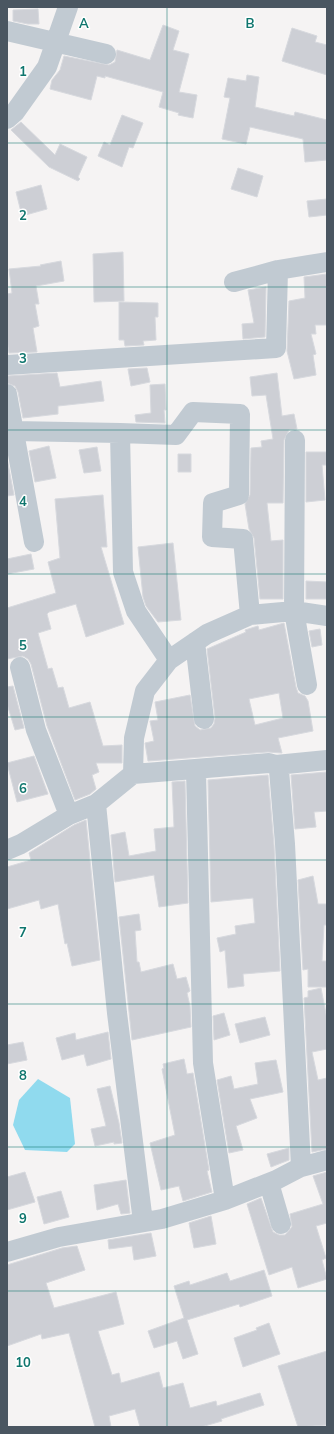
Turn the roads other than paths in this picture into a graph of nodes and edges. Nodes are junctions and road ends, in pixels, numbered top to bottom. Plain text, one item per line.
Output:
1 (68, 7) edge
2 (7, 31) edge
3 (57, 43) junction
4 (106, 54) dead end
5 (7, 119) edge
6 (327, 262) edge
7 (278, 270) junction
8 (234, 282) dead end
9 (7, 365) edge
10 (7, 394) edge
11 (14, 431) junction
12 (120, 434) junction
13 (295, 440) dead end
14 (34, 542) dead end
15 (294, 611) junction
16 (250, 616) junction
17 (327, 616) edge
18 (195, 642) junction
19 (169, 660) junction
20 (20, 667) dead end
21 (307, 685) dead end
22 (204, 719) dead end
23 (327, 760) edge
24 (276, 765) junction
25 (196, 770) junction
26 (133, 774) junction
27 (96, 804) junction
28 (68, 815) junction
29 (7, 850) edge
30 (327, 1160) edge
31 (301, 1167) junction
32 (269, 1183) junction
33 (225, 1200) junction
34 (143, 1222) junction
35 (281, 1224) dead end
36 (7, 1252) edge

1 - 3 street
2 - 3 street
3 - 4 street
3 - 5 street
6 - 7 street
7 - 8 street
7 - 9 street
10 - 11 street
11 - 12 street
11 - 14 street
12 - 16 street
12 - 19 street
13 - 15 street
15 - 16 street
15 - 17 street
15 - 21 street
16 - 18 street
18 - 19 street
18 - 22 street
19 - 26 street
20 - 28 street
23 - 24 street
24 - 25 street
24 - 31 street
25 - 26 street
25 - 33 street
26 - 27 street
27 - 28 street
27 - 34 street
28 - 29 street
30 - 31 street
31 - 32 street
32 - 33 street
32 - 35 street
33 - 34 street
34 - 36 street

